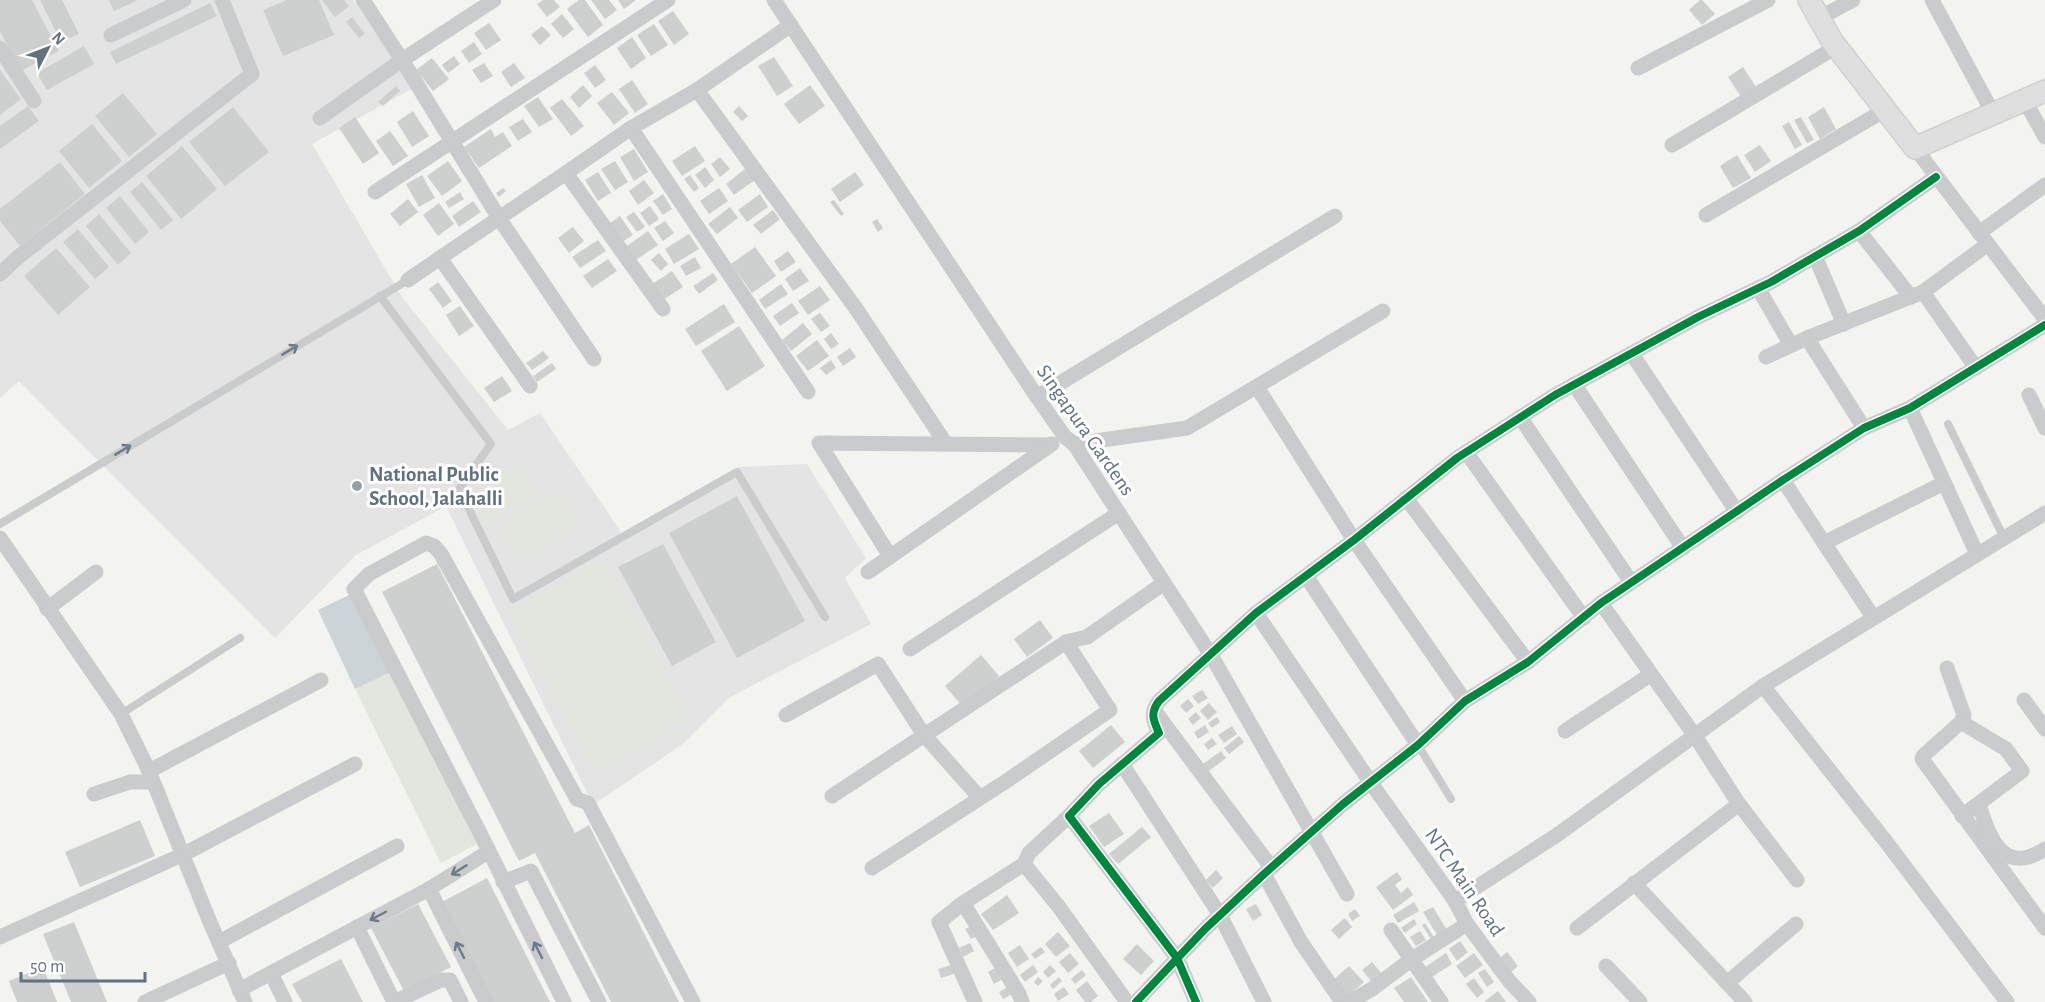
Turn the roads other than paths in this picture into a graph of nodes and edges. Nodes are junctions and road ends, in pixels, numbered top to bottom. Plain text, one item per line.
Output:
1 (184, 0) edge
2 (222, 0) edge
3 (363, 0) edge
4 (494, 0) edge
5 (668, 0) edge
6 (774, 0) edge
7 (1768, 0) edge
8 (1853, 0) edge
9 (1932, 0) edge
10 (1814, 9) edge
11 (791, 25) junction
12 (111, 35) dead end
13 (1836, 47) junction
14 (0, 48) edge
15 (402, 60) junction
16 (1638, 68) dead end
17 (697, 90) junction
18 (2045, 91) edge
19 (33, 100) dead end
20 (2025, 100) junction
21 (1886, 110) junction
22 (1994, 115) junction
23 (320, 118) dead end
24 (631, 128) junction
25 (2045, 137) edge
26 (452, 141) junction
27 (1672, 145) dead end
28 (1915, 148) junction
29 (566, 173) junction
30 (1936, 177) junction
31 (2045, 185) edge
32 (375, 192) dead end
33 (1706, 215) dead end
34 (1335, 216) dead end
35 (499, 218) junction
36 (1859, 231) junction
37 (1983, 238) junction
38 (1815, 256) junction
39 (440, 258) junction
40 (0, 274) edge
41 (408, 280) joint
42 (1758, 288) junction
43 (1917, 294) junction
44 (380, 296) junction
45 (663, 309) dead end
46 (1383, 311) dead end
47 (2045, 319) edge
48 (1844, 324) junction
49 (2045, 325) edge
50 (1807, 338) junction
51 (1791, 345) junction
52 (1632, 354) junction
53 (1766, 357) dead end
54 (594, 359) dead end
55 (1976, 368) junction
56 (1575, 384) junction
57 (530, 386) dead end
58 (1257, 387) junction
59 (808, 392) dead end
60 (2029, 395) dead end
61 (1037, 397) junction
62 (1910, 408) junction
63 (1520, 417) junction
64 (1948, 424) dead end
65 (1864, 428) junction
66 (2045, 428) edge
67 (1070, 440) junction
68 (946, 444) junction
69 (1050, 445) junction
70 (1466, 452) junction
71 (1783, 480) junction
72 (1944, 483) junction
73 (1406, 498) junction
74 (1737, 512) junction
75 (1119, 513) junction
76 (2045, 513) edge
77 (0, 524) edge
78 (0, 538) edge
79 (2004, 538) junction
80 (1354, 540) junction
81 (1824, 543) junction
82 (1683, 548) junction
83 (1977, 554) junction
84 (890, 556) junction
85 (96, 572) dead end
86 (868, 572) dead end
87 (1306, 576) junction
88 (1632, 582) junction
89 (1164, 583) junction
90 (1601, 603) junction
91 (47, 609) junction
92 (1256, 613) junction
93 (825, 617) dead end
94 (1584, 618) junction
95 (1873, 618) junction
96 (240, 638) dead end
97 (1066, 642) junction
98 (910, 649) dead end
99 (1211, 655) junction
100 (1528, 662) junction
101 (1947, 668) dead end
102 (1650, 675) junction
103 (321, 680) dead end
104 (1763, 686) junction
105 (2024, 700) dead end
106 (1465, 701) junction
107 (1153, 709) junction
108 (121, 714) junction
109 (786, 715) dead end
110 (1961, 722) junction
111 (2045, 729) edge
112 (1565, 731) dead end
113 (924, 735) junction
114 (1695, 736) junction
115 (1418, 745) junction
116 (355, 764) dead end
117 (1122, 764) junction
118 (151, 776) junction
119 (1371, 783) junction
120 (94, 794) dead end
121 (832, 796) dead end
122 (980, 798) junction
123 (1451, 799) dead end
124 (1739, 804) junction
125 (1979, 804) junction
126 (1069, 816) junction
127 (1962, 816) junction
128 (1312, 831) junction
129 (397, 846) dead end
130 (2045, 849) edge
131 (488, 852) junction
132 (184, 854) junction
133 (1024, 864) junction
134 (872, 868) dead end
135 (1267, 871) junction
136 (1797, 880) dead end
137 (503, 882) junction
138 (1634, 883) junction
139 (429, 889) junction
140 (1347, 894) dead end
141 (1455, 901) junction
142 (963, 903) junction
143 (1220, 915) junction
144 (1467, 924) junction
145 (1796, 924) dead end
146 (357, 927) junction
147 (1577, 928) dead end
148 (2045, 928) edge
149 (1391, 930) dead end
150 (0, 937) edge
151 (219, 942) junction
152 (1177, 958) junction
153 (1412, 959) junction
154 (229, 963) junction
155 (1606, 966) dead end
156 (271, 974) junction
157 (1727, 983) junction
158 (242, 996) edge
159 (1376, 996) edge
160 (145, 1002) edge
161 (285, 1002) edge
162 (394, 1002) edge
163 (461, 1002) edge
164 (486, 1002) edge
165 (564, 1002) edge
166 (599, 1002) edge
167 (693, 1002) edge
168 (975, 1002) edge
169 (1022, 1002) edge
170 (1127, 1002) edge
171 (1136, 1002) edge
172 (1196, 1002) edge
173 (1264, 1002) edge
174 (1342, 1002) edge
175 (1350, 1002) edge
176 (1441, 1002) edge
177 (1529, 1002) edge
178 (1640, 1002) edge
179 (1745, 1002) edge
180 (2007, 1002) edge

1 - 12 street
2 - 40 street
3 - 15 street
4 - 15 street
5 - 26 street
6 - 11 street, Singapura Gardens
7 - 16 street
8 - 10 street
9 - 22 street
10 - 13 street
11 - 17 street
11 - 61 street, Singapura Gardens
13 - 21 street
13 - 27 street
14 - 19 street
15 - 23 street
15 - 26 street
17 - 24 street
17 - 68 street
18 - 20 street
20 - 22 street
20 - 25 street
21 - 28 street
21 - 33 street
22 - 28 street
24 - 29 street
24 - 59 street
26 - 32 street
26 - 35 street
28 - 30 street
29 - 35 street
29 - 45 street
30 - 36 street
30 - 37 street
31 - 37 street
34 - 61 street
35 - 39 street
35 - 54 street
36 - 38 street
36 - 43 street
37 - 43 street
37 - 47 street
38 - 42 street
38 - 48 street
39 - 41 street
39 - 57 street
41 - 44 lane
42 - 51 street
42 - 52 street
43 - 48 street
43 - 55 street
77 -> 44 lane
44 - 93 lane
46 - 58 street
48 - 50 street
49 - 55 street
50 - 51 street
50 - 65 street
51 - 53 street
52 - 56 street
52 - 74 street
55 - 62 street
56 - 63 street
56 - 82 street
58 - 67 street
58 - 80 street
60 - 66 street
61 - 67 street, Singapura Gardens
62 - 65 street
62 - 72 street
63 - 70 street
63 - 88 street
64 - 79 lane
65 - 71 street
67 - 69 street
67 - 75 street, Singapura Gardens
68 - 69 street
68 - 84 street
69 - 84 street
70 - 73 street
70 - 94 street
71 - 74 street
71 - 81 street
72 - 81 street
72 - 83 street
73 - 80 street
73 - 100 street
74 - 82 street
75 - 89 street, Singapura Gardens
75 - 98 street
76 - 79 street
78 - 91 street
79 - 83 street
80 - 87 street
80 - 106 street
81 - 95 street
82 - 88 street
83 - 95 street
84 - 86 street
85 - 91 street
87 - 92 street
87 - 115 street
88 - 90 street
89 - 97 street
89 - 99 street, Singapura Gardens
90 - 94 street
90 - 102 street
91 - 108 street
92 - 99 street
92 - 119 street, NTC Main Road
94 - 100 street
95 - 104 street
96 - 108 lane
97 - 113 street
97 - 122 street
99 - 107 street
99 - 128 street, Singapura Gardens
100 - 106 street
101 - 110 street
102 - 112 street
102 - 114 street
103 - 118 street
104 - 114 street
104 - 180 street
105 - 111 street
106 - 115 street
107 - 117 street
107 - 135 street
108 - 118 street
109 - 113 street
110 - 125 street
110 - 127 street
113 - 121 street
113 - 122 street
114 - 124 street
114 - 141 street
115 - 119 street
115 - 123 lane
116 - 132 street
117 - 126 street
117 - 143 street
118 - 120 street
118 - 132 street
119 - 128 street
119 - 141 street, NTC Main Road
122 - 134 street
124 - 136 street
124 - 138 street
125 - 127 street
125 - 130 street
126 - 133 street
126 - 152 street
127 - 148 street
128 - 135 street
128 - 140 street, Singapura Gardens
129 - 151 street
131 - 137 street
131 -> 139 street
131 - 167 street
132 - 150 street
132 - 151 street
133 - 142 street
133 - 170 street
135 - 143 street
135 - 174 street
165 -> 137 street
137 - 166 street
138 - 147 street
138 - 157 street
139 -> 146 street
164 -> 139 street
141 - 144 street, NTC Main Road
142 - 168 street
142 - 169 street
143 - 152 street
143 - 173 street
144 - 153 street
144 - 177 street, NTC Main Road
145 - 157 street
146 - 156 street
146 - 162 street
149 - 153 street
151 - 154 street
152 - 171 street
152 - 172 street
153 - 159 street
153 - 176 street
154 - 158 street
154 - 160 street
155 - 178 street
156 - 158 street
156 - 161 street
157 - 179 street
159 - 175 street
162 - 163 street

